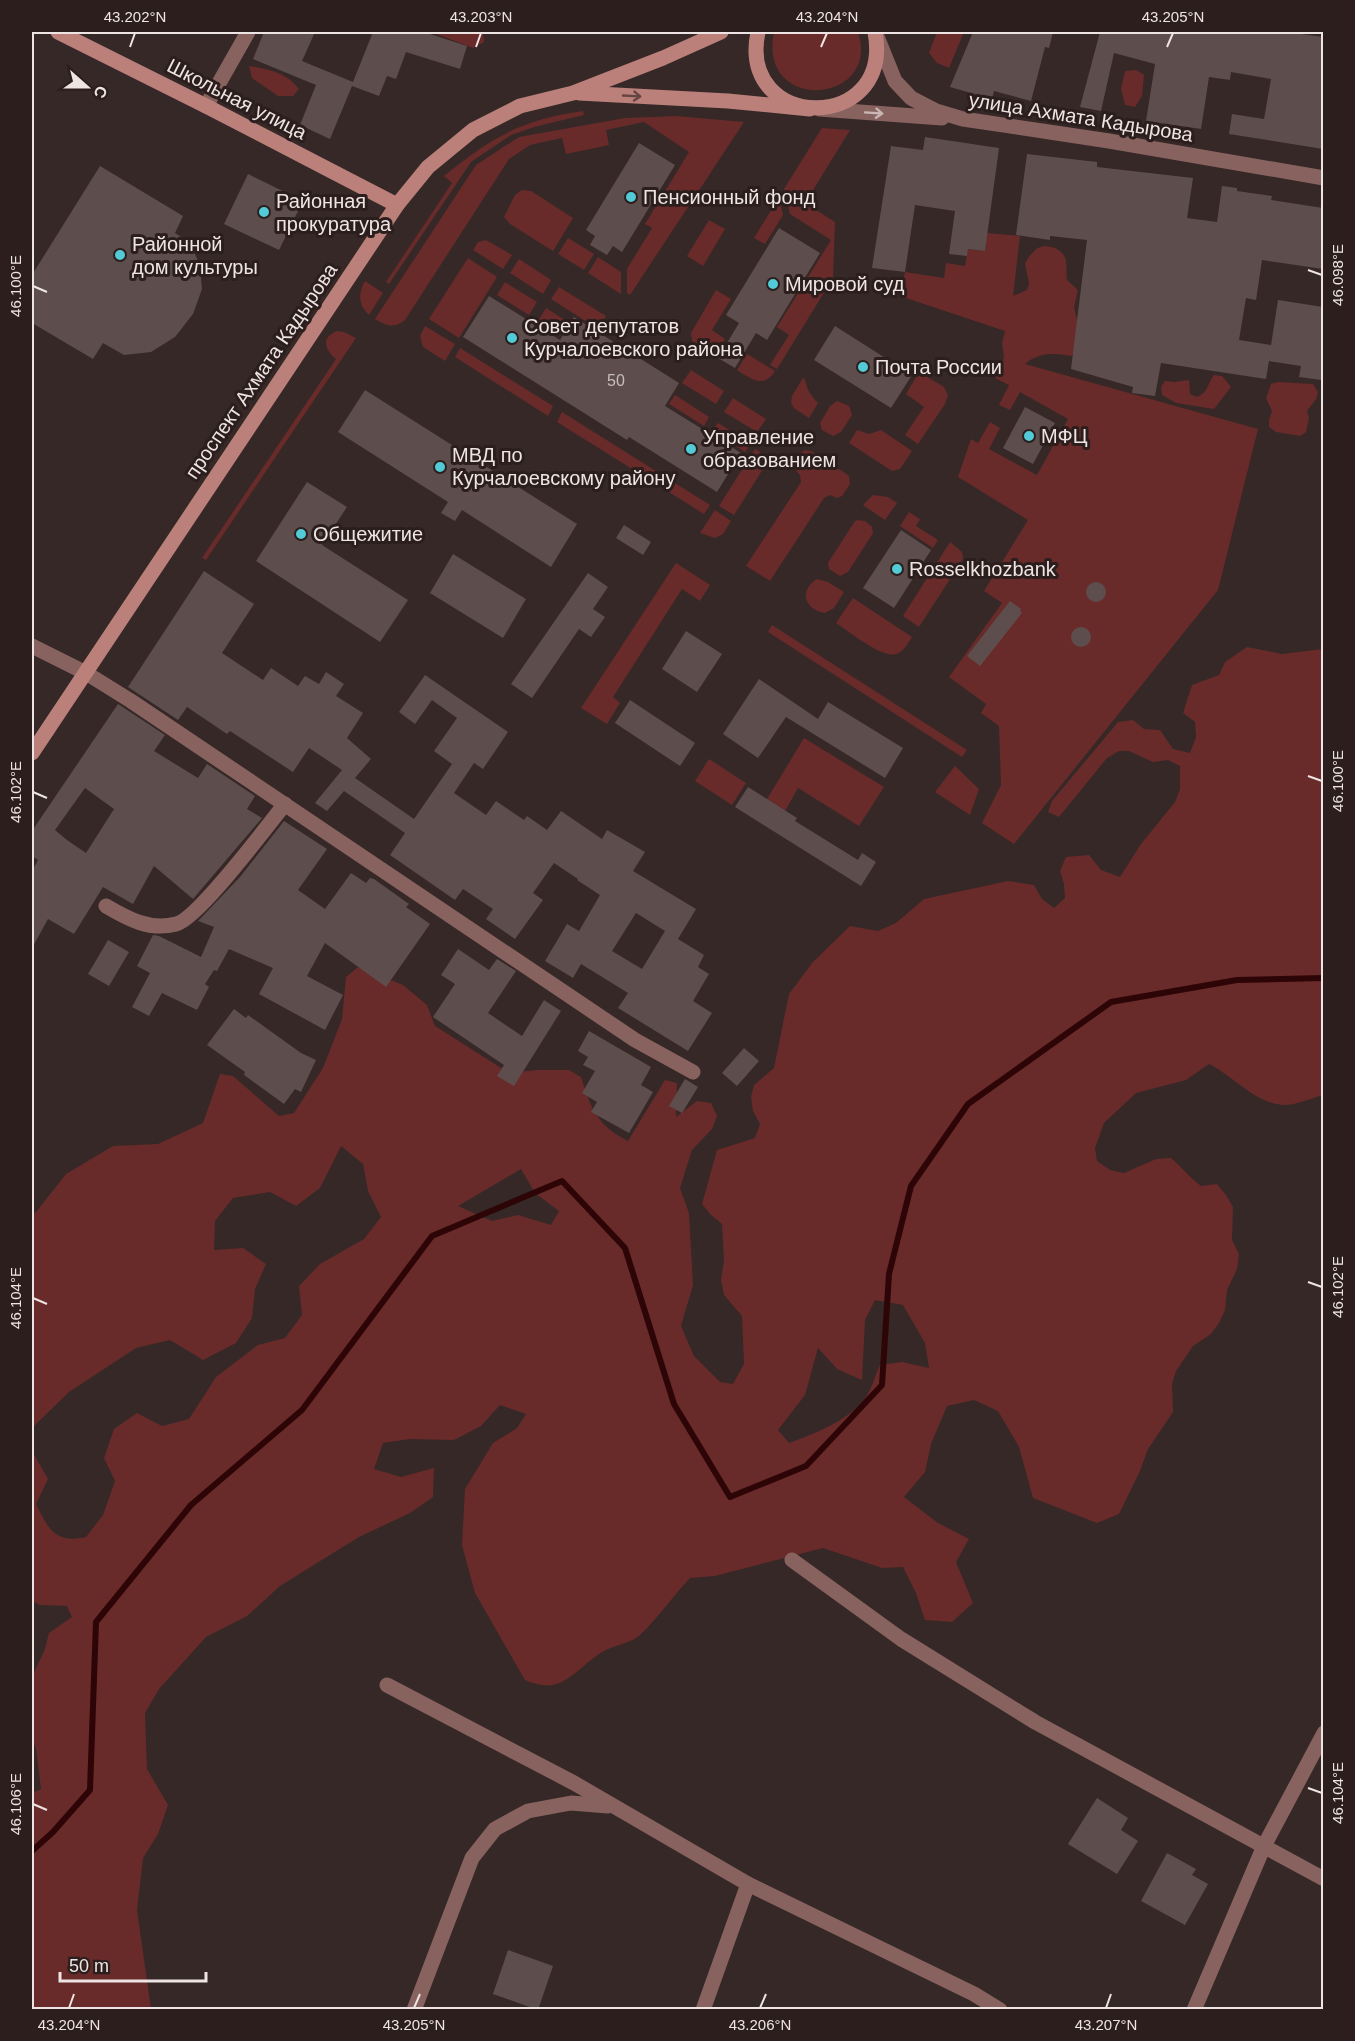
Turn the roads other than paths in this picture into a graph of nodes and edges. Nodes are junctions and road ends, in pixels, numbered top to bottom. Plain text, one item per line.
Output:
1 (58, 32) edge
2 (248, 32) edge
3 (721, 32) edge
4 (758, 32) edge
5 (875, 32) edge
6 (573, 93) junction
7 (206, 106) junction
8 (813, 109) junction
9 (963, 119) junction
10 (1323, 178) edge
11 (397, 205) junction
12 (32, 646) edge
13 (86, 673) junction
14 (32, 753) edge
15 (285, 804) junction
16 (106, 906) dead end
17 (693, 1072) dead end
18 (792, 1560) dead end
19 (387, 1685) dead end
20 (1323, 1733) edge
21 (614, 1806) junction
22 (1264, 1846) junction
23 (1323, 1879) edge
24 (748, 1884) junction
25 (414, 2010) edge
26 (703, 2010) edge
27 (1000, 2010) edge
28 (1194, 2010) edge

1 - 7 main road, Школьная улица
2 - 7 street
3 - 6 main road, проспект Ахмата Кадырова
4 - 8 main road
5 - 8 main road
5 - 9 street, улица Ахмата Кадырова
6 -> 8 main road
6 - 11 main road, проспект Ахмата Кадырова
7 - 11 main road, Школьная улица
8 -> 9 street
9 - 10 street, улица Ахмата Кадырова
11 - 13 main road, проспект Ахмата Кадырова
12 - 13 street
13 - 14 main road, проспект Ахмата Кадырова
13 - 15 street
15 - 16 street
15 - 17 street
18 - 22 street
19 - 21 street
20 - 22 street
21 - 24 street
21 - 25 street
22 - 23 street
22 - 28 street
24 - 26 street
24 - 27 street

